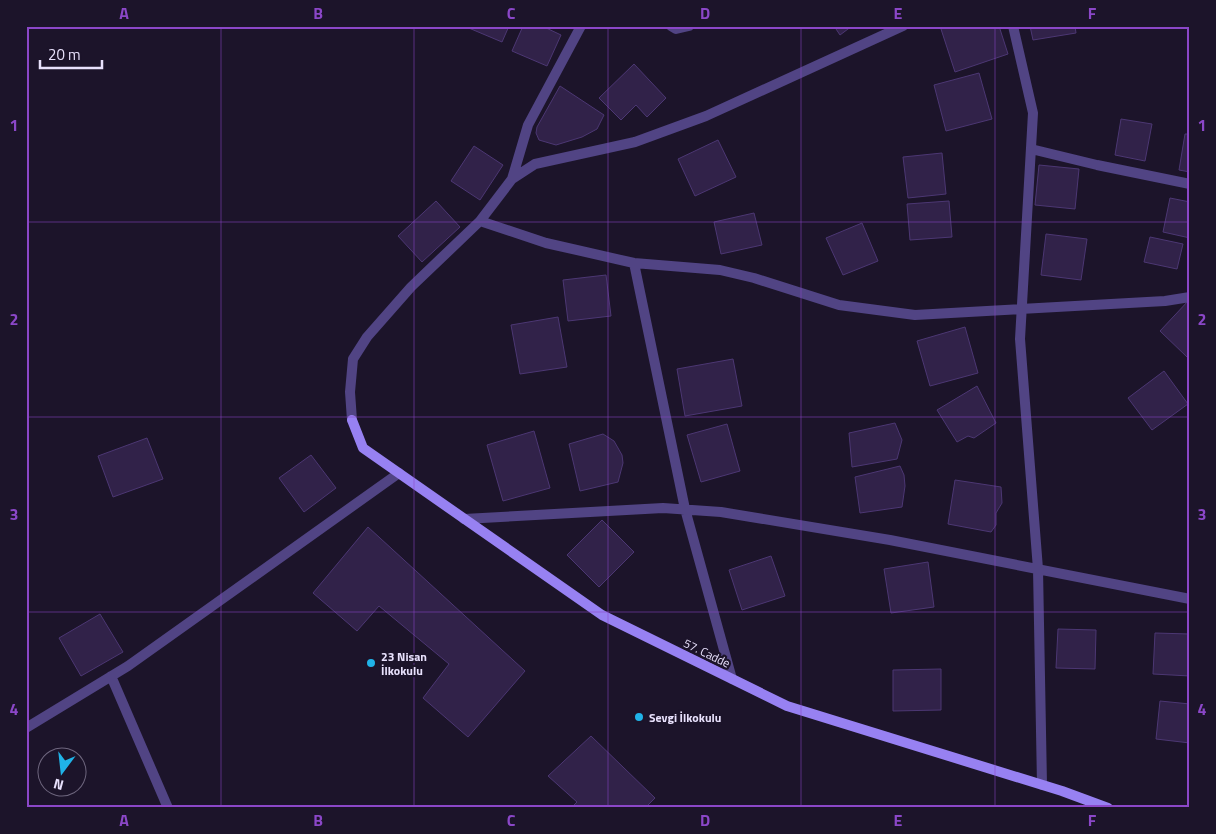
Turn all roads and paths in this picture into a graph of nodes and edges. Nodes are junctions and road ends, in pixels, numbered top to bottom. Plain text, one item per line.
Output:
1 (581, 26) edge
2 (671, 26) edge
3 (689, 26) edge
4 (903, 26) edge
5 (1012, 26) edge
6 (1031, 150) junction
7 (512, 179) junction
8 (1190, 184) edge
9 (480, 222) junction
10 (634, 263) junction
11 (1190, 297) edge
12 (1022, 309) junction
13 (399, 473) junction
14 (685, 509) junction
15 (464, 518) junction
16 (1038, 569) junction
17 (1190, 599) edge
18 (111, 676) junction
19 (732, 679) junction
20 (26, 728) edge
21 (1042, 785) junction
22 (168, 808) edge
23 (1108, 808) edge

1 - 7 street
2 - 3 street
4 - 7 street
5 - 6 street
6 - 8 street
6 - 12 street
7 - 9 street
9 - 10 street
9 - 13 street, 57. Cadde
10 - 12 street
10 - 14 street
11 - 12 street
12 - 16 street
13 - 15 street, 57. Cadde
13 - 18 street
14 - 15 street
14 - 16 street
14 - 19 street
15 - 19 street, 57. Cadde
16 - 17 street
16 - 21 street
18 - 20 street
18 - 22 street
19 - 21 street, 57. Cadde
21 - 23 street, 57. Cadde

